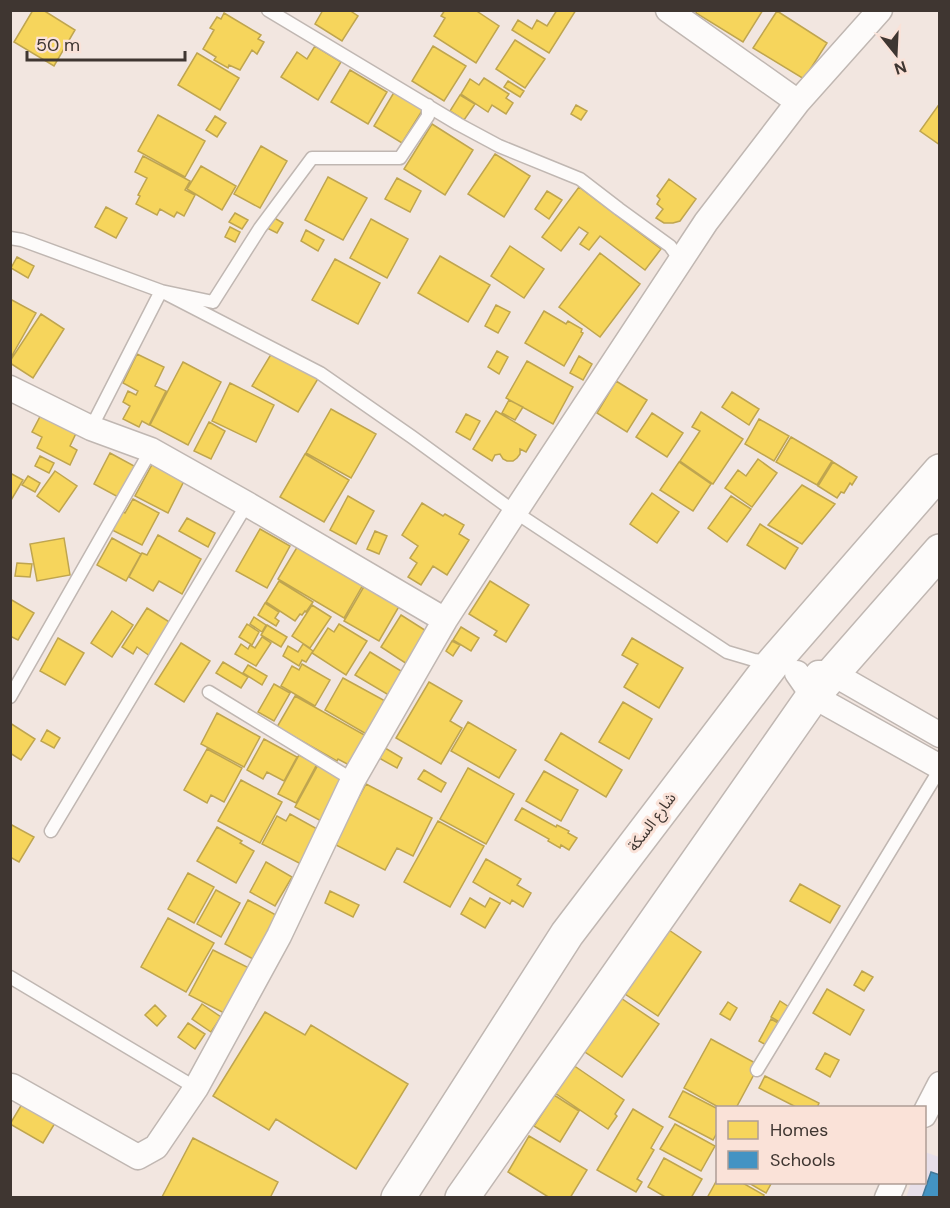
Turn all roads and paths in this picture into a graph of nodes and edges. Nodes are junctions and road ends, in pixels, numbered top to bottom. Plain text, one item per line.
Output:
1 (268, 10) edge
2 (668, 10) edge
3 (880, 10) edge
4 (798, 102) junction
5 (428, 105) junction
6 (10, 238) edge
7 (681, 261) junction
8 (160, 291) junction
9 (10, 388) edge
10 (91, 428) junction
11 (151, 450) junction
12 (939, 471) edge
13 (247, 504) junction
14 (515, 512) junction
15 (939, 551) edge
16 (445, 620) junction
17 (798, 674) junction
18 (209, 692) dead end
19 (10, 697) edge
20 (939, 735) edge
21 (939, 768) edge
22 (352, 780) junction
23 (51, 831) dead end
24 (10, 977) edge
25 (757, 1070) dead end
26 (939, 1084) edge
27 (10, 1088) edge
28 (196, 1088) junction
29 (926, 1111) edge
30 (398, 1197) edge
31 (462, 1197) edge

1 - 5 lane
2 - 4 street
3 - 4 street
4 - 7 street
5 - 7 lane
5 - 8 lane
6 - 8 lane
7 - 14 street
8 - 10 lane
8 - 14 lane
9 - 10 street
10 - 11 street
11 - 13 street
11 - 19 lane
12 - 17 main road, شارع السكة
13 - 16 street
13 - 23 lane
14 - 16 street
14 - 17 lane
15 - 17 main road, شارع السكة
16 - 22 street
17 - 20 street
17 - 21 street
17 - 30 main road, شارع السكة
17 - 31 main road, شارع السكة
18 - 22 lane
21 - 25 lane
22 - 28 street
24 - 28 lane
26 - 29 street
27 - 28 street

